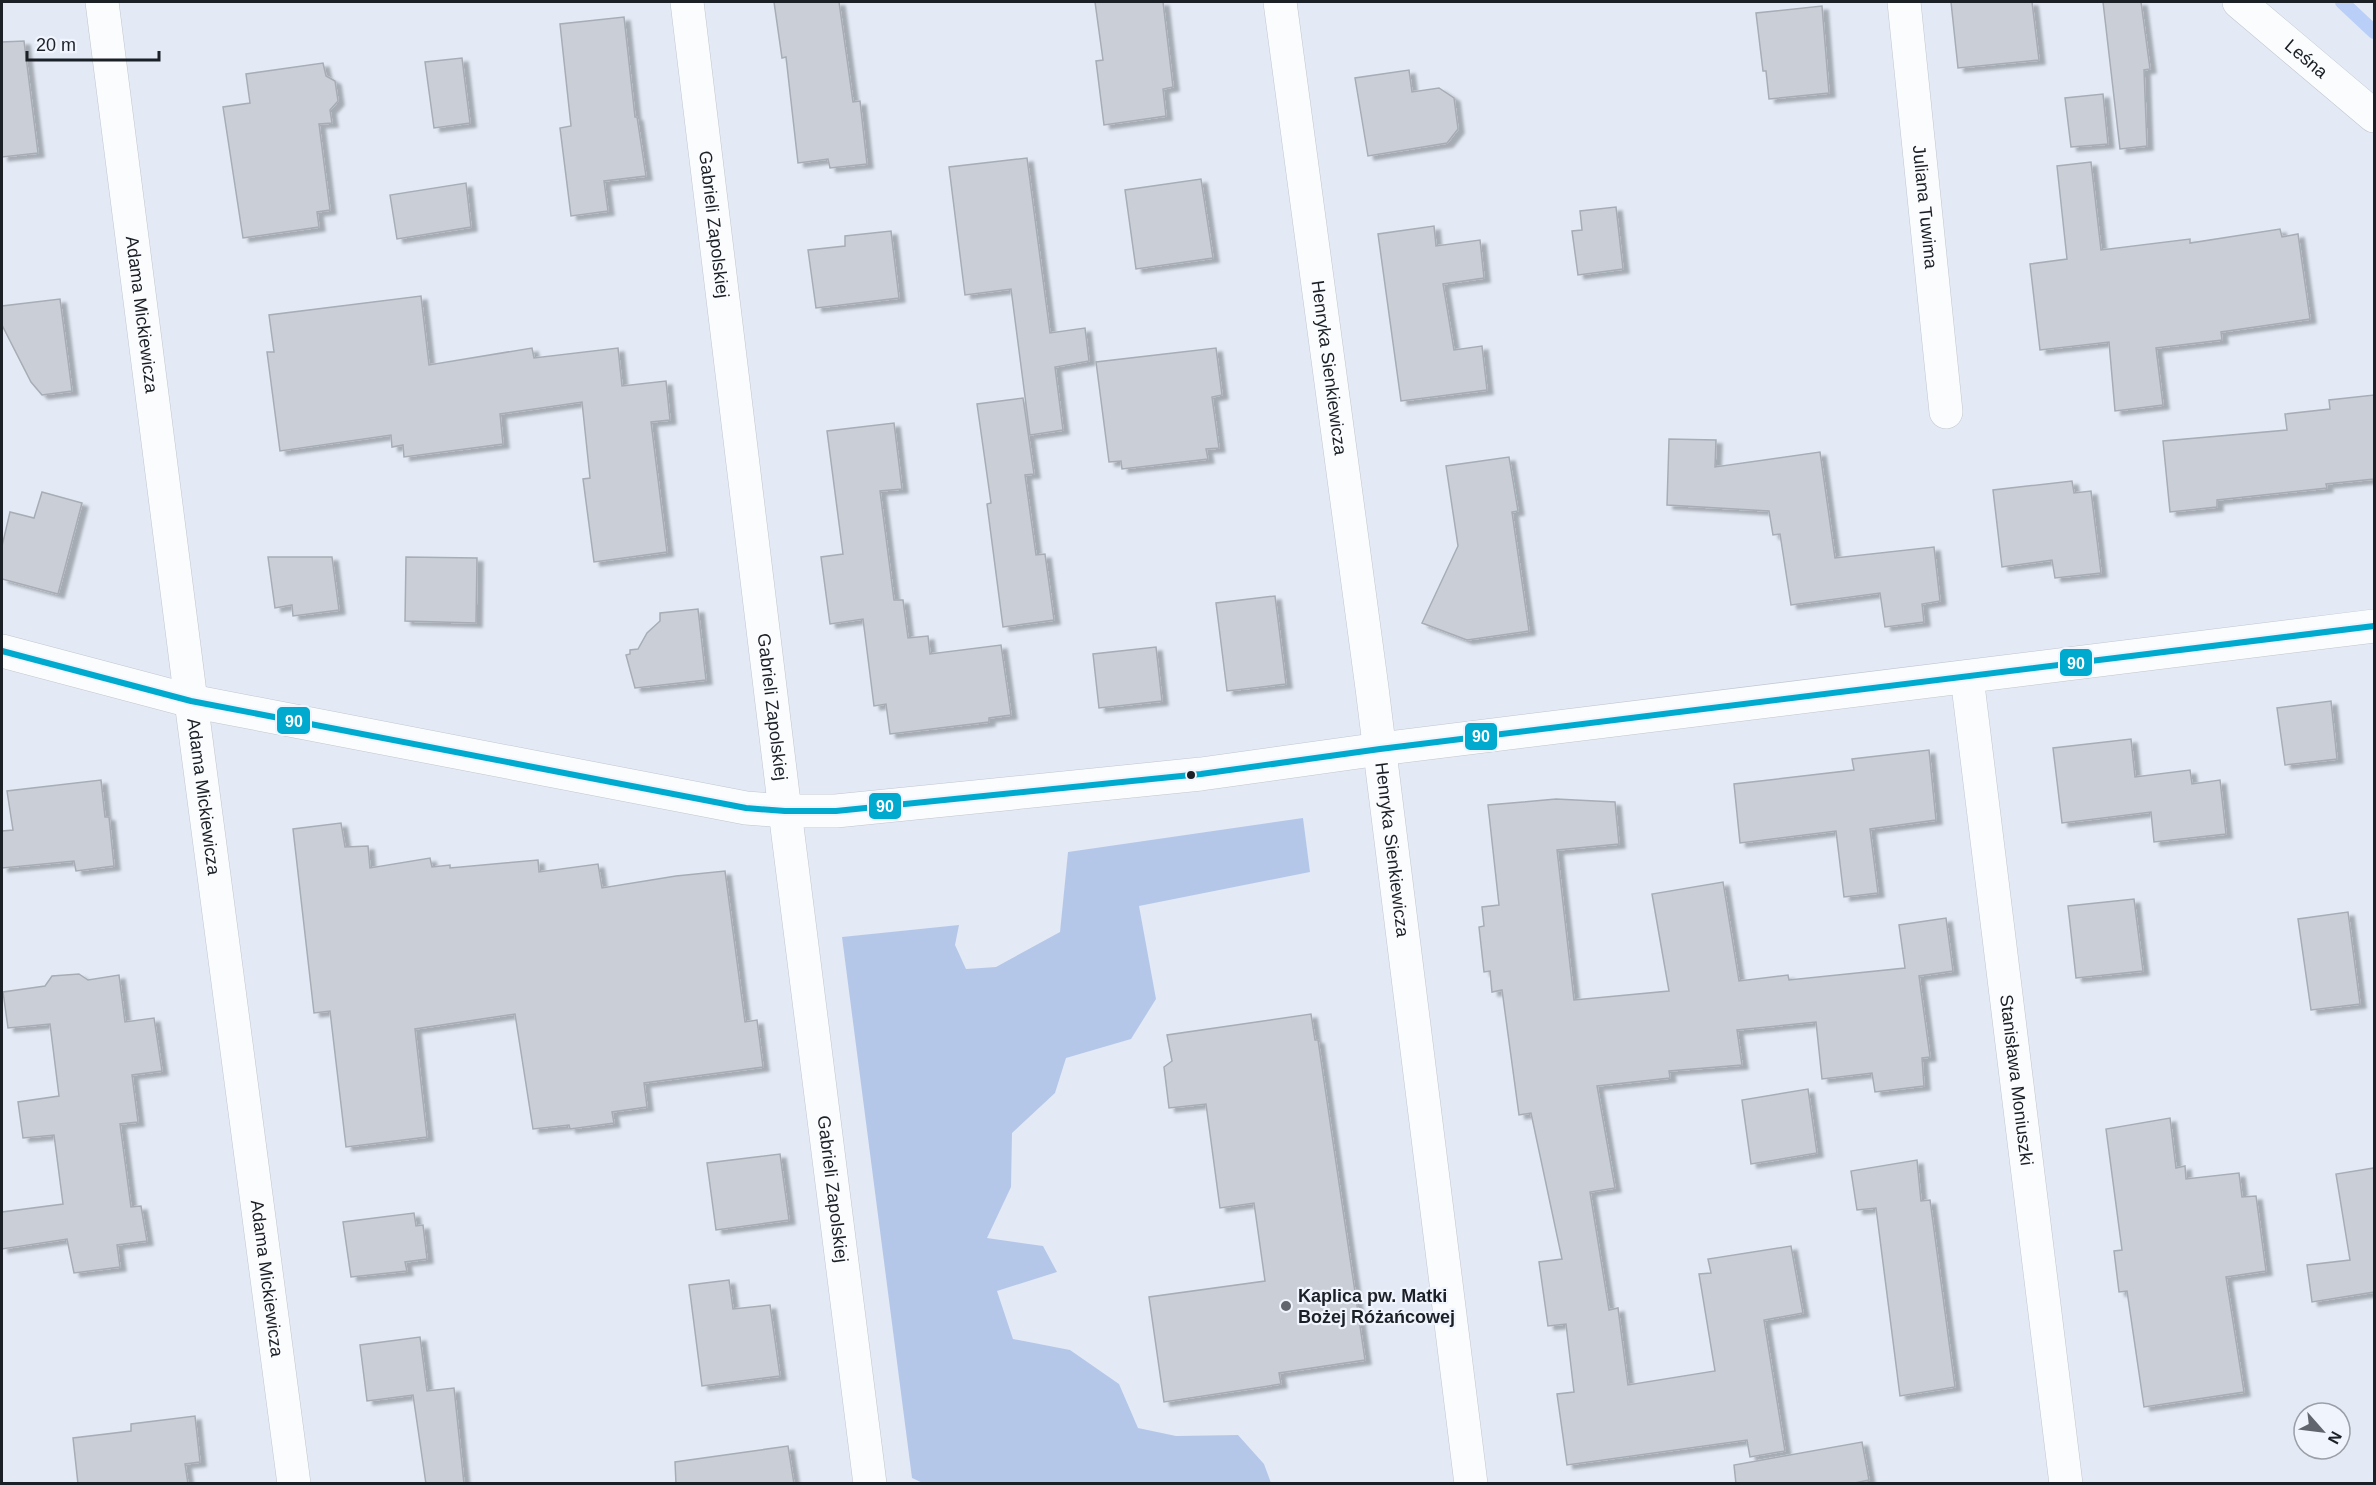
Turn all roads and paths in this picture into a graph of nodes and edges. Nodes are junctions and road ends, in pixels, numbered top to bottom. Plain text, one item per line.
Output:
1 (102, 2) edge
2 (687, 2) edge
3 (1280, 2) edge
4 (1904, 2) edge
5 (2239, 2) edge
6 (2374, 116) edge
7 (1946, 412) dead end
8 (2374, 626) edge
9 (2, 651) edge
10 (1967, 676) junction
11 (190, 701) junction
12 (1380, 749) junction
13 (785, 811) junction
14 (294, 1484) edge
15 (870, 1484) edge
16 (1471, 1484) edge
17 (2066, 1484) edge

1 - 11 street, Adama Mickiewicza
2 - 13 street, Gabrieli Zapolskiej
3 - 12 street, Henryka Sienkiewicza
4 - 7 street, Juliana Tuwima
5 - 6 street, Leśna
8 - 10 street
9 - 11 street
10 - 12 street
10 - 17 street, Stanisława Moniuszki
11 - 13 street
11 - 14 street, Adama Mickiewicza
12 - 13 street
12 - 16 street, Henryka Sienkiewicza
13 - 15 street, Gabrieli Zapolskiej

